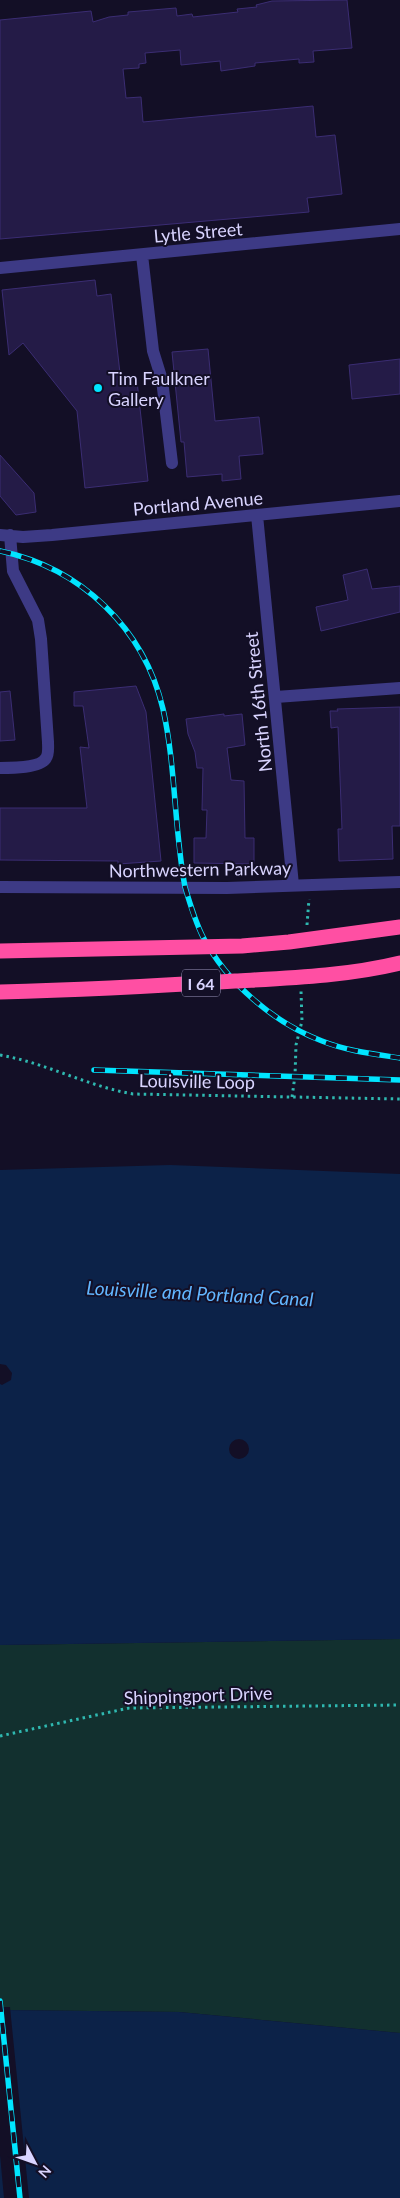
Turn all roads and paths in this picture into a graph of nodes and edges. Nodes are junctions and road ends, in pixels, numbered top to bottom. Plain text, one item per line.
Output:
1 (400, 229) edge
2 (142, 255) junction
3 (0, 268) edge
4 (172, 463) dead end
5 (400, 501) edge
6 (257, 516) junction
7 (3, 534) edge
8 (400, 688) edge
9 (276, 697) junction
10 (0, 768) edge
11 (400, 882) edge
12 (293, 885) junction
13 (0, 887) edge
14 (400, 927) edge
15 (0, 951) edge
16 (400, 963) edge
17 (0, 992) edge
18 (0, 1055) edge
19 (400, 1098) edge
20 (400, 1705) edge
21 (0, 1736) edge

1 - 2 street, Lytle Street
2 - 3 street, Lytle Street
2 - 4 street
5 - 6 street, Portland Avenue
6 - 7 street, Portland Avenue
6 - 9 street, North 16th Street
7 - 10 street
8 - 9 street
9 - 12 street, North 16th Street
11 - 12 street, Northwestern Parkway
12 - 13 street, Northwestern Parkway
14 - 15 highway, I 64, bridge
16 - 17 highway, I 64, bridge
18 - 19 path, Louisville Loop
20 - 21 path, Shippingport Drive

